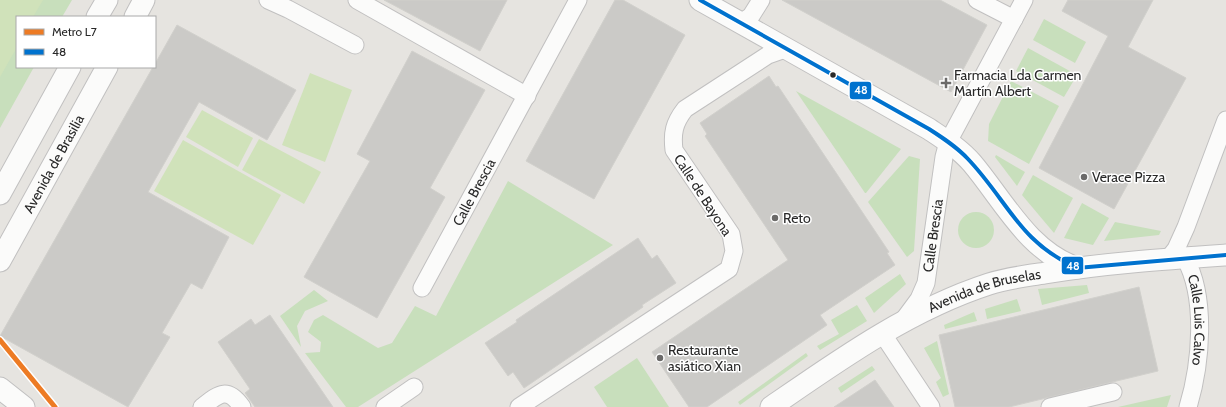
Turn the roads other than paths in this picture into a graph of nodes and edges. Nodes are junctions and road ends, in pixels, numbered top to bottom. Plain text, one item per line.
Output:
1 (107, 0) edge
2 (144, 0) edge
3 (268, 0) edge
4 (357, 0) edge
5 (578, 0) edge
6 (700, 0) edge
7 (761, 0) edge
8 (977, 0) edge
9 (1024, 0) edge
10 (291, 4) edge
11 (98, 16) edge
12 (136, 16) edge
13 (1014, 19) junction
14 (741, 23) junction
15 (355, 45) dead end
16 (785, 49) junction
17 (69, 68) edge
18 (106, 68) edge
19 (527, 96) junction
20 (1226, 120) edge
21 (948, 142) junction
22 (0, 194) edge
23 (1226, 255) edge
24 (1176, 259) junction
25 (0, 261) edge
26 (1077, 268) junction
27 (422, 288) dead end
28 (901, 322) junction
29 (882, 333) junction
30 (414, 387) dead end
31 (0, 388) edge
32 (1114, 392) dead end
33 (24, 407) edge
34 (202, 407) edge
35 (242, 407) edge
36 (385, 407) edge
37 (519, 407) edge
38 (771, 407) edge
39 (931, 407) edge
40 (1050, 407) edge
41 (1188, 407) edge

1 - 11 street
2 - 12 street
3 - 10 street
4 - 19 street
5 - 19 street, Calle Brescia
6 - 14 street
7 - 14 street
8 - 13 street
9 - 13 street, Calle Brescia
10 - 15 street
13 - 21 street, Calle Brescia
14 - 16 street
16 - 21 street
16 - 37 street, Calle de Bayona
17 - 22 street
18 - 25 street, Avenida de Brasilia
19 - 27 street, Calle Brescia
20 - 24 street
21 - 26 street
21 - 28 street, Calle Brescia
23 - 24 street, Avenida de Bruselas
24 - 26 street, Avenida de Bruselas
24 - 41 street, Calle Luis Calvo
26 - 28 street, Avenida de Bruselas
28 - 29 street, Avenida de Bruselas
29 - 38 street, Avenida de Bruselas
29 - 39 street
30 - 36 street
31 - 33 street
32 - 40 street
34 - 35 street

